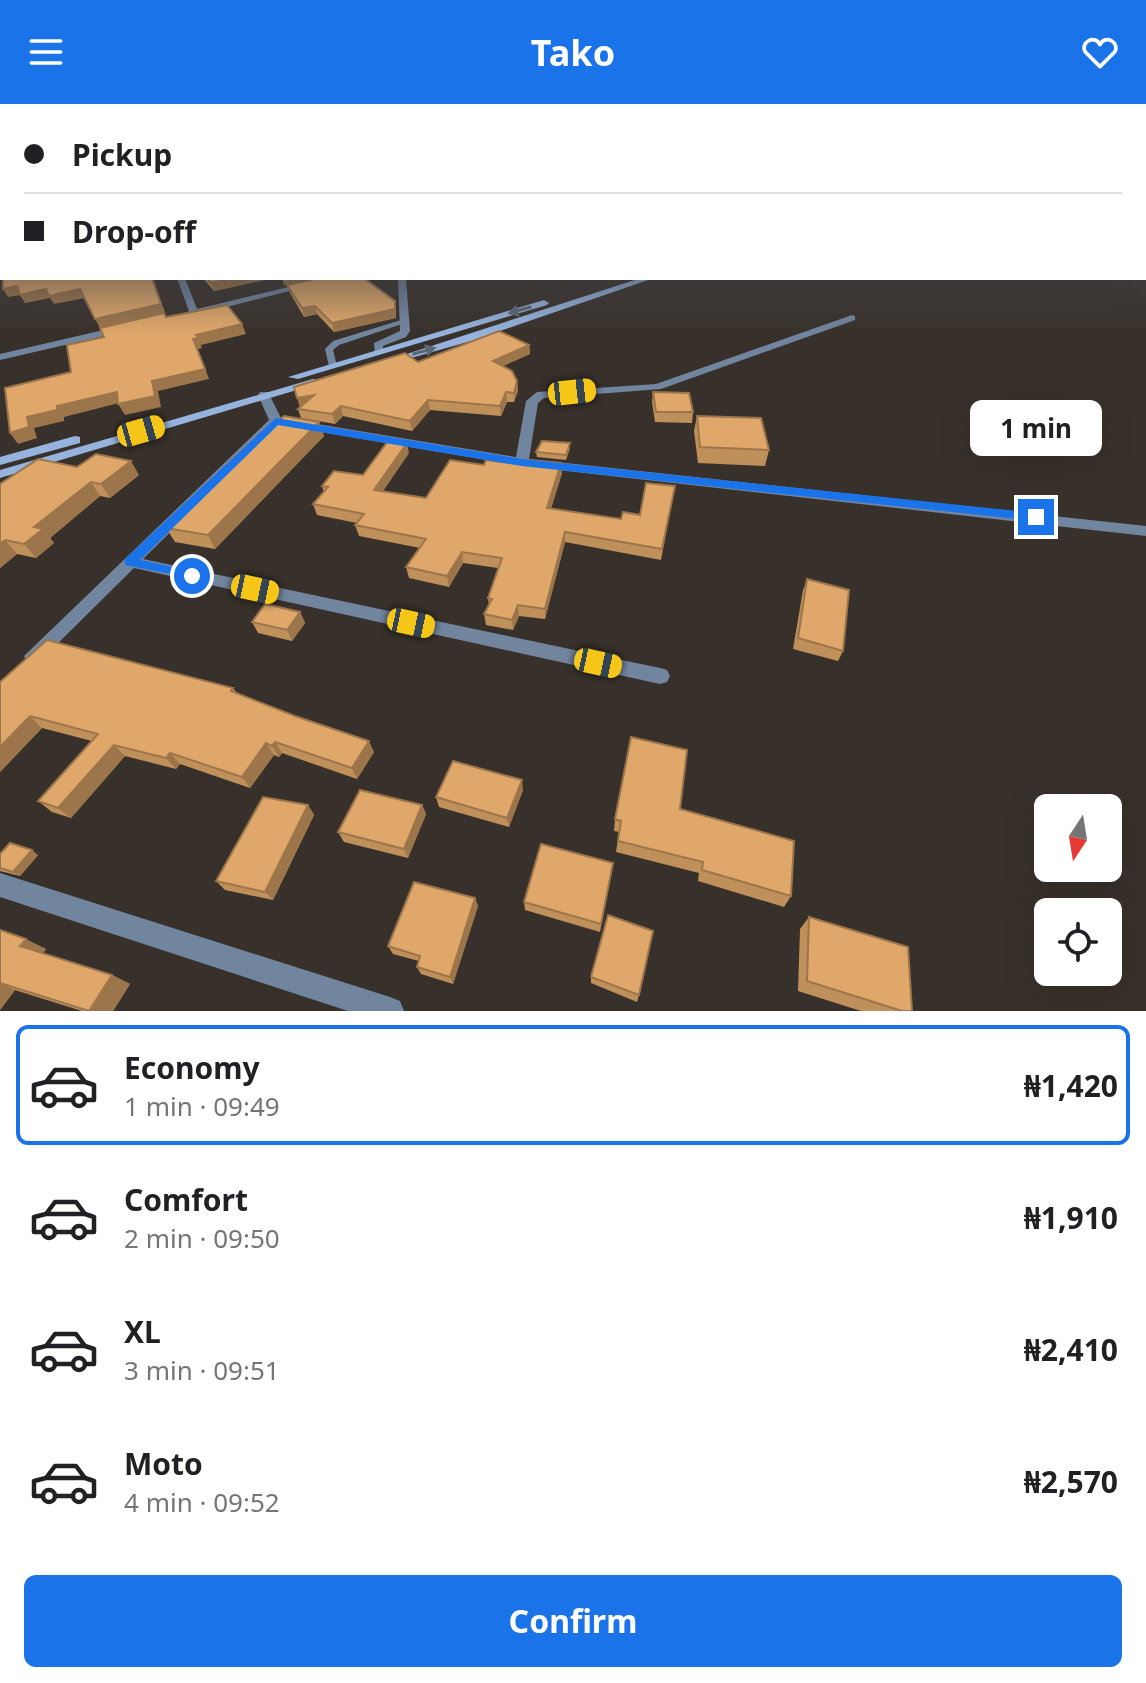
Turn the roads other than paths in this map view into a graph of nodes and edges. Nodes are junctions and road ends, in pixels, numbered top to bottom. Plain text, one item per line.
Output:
1 (182, 280) edge
2 (329, 280) edge
3 (402, 280) edge
4 (614, 280) edge
5 (644, 280) edge
6 (194, 312) junction
7 (179, 315) edge
8 (852, 318) dead end
9 (404, 322) junction
10 (134, 326) edge
11 (365, 332) junction
12 (378, 348) junction
13 (0, 357) edge
14 (333, 366) junction
15 (264, 395) junction
16 (276, 421) junction
17 (51, 452) junction
18 (0, 461) edge
19 (522, 462) junction
20 (0, 474) edge
21 (1146, 531) edge
22 (130, 562) junction
23 (21, 667) edge
24 (660, 676) dead end
25 (0, 885) edge
26 (390, 1011) edge

1 - 6 street
2 - 6 street
3 - 9 street
4 -> 12 main road
15 -> 5 main road
6 - 7 street
8 - 19 street
9 - 11 lane
9 - 12 street
10 - 13 street
11 - 12 lane
11 - 14 lane
12 - 14 main road
14 - 17 main road
15 - 16 street
15 - 17 main road
16 - 19 street
16 - 22 street
17 - 18 main road
17 - 20 main road
19 - 21 street
22 - 23 street
22 - 24 street
25 - 26 street

